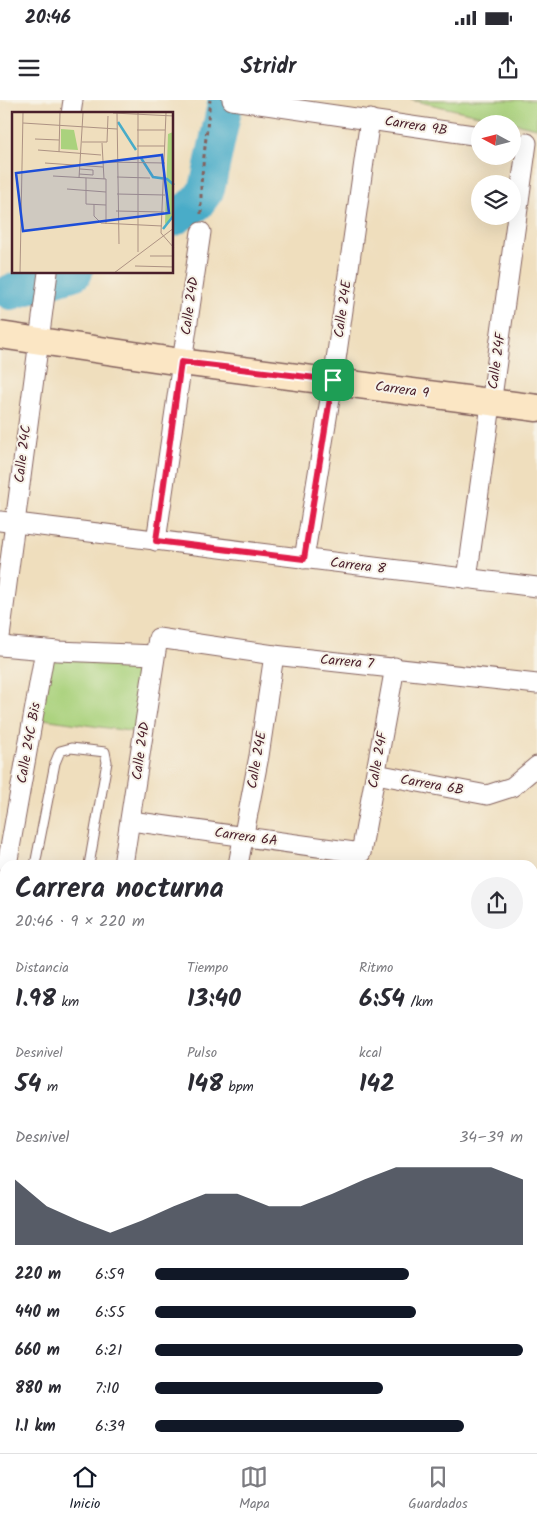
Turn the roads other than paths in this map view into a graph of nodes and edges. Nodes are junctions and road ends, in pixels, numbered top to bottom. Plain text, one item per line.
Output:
1 (232, 100) edge
2 (236, 101) edge
3 (370, 119) junction
4 (471, 135) edge
5 (526, 143) edge
6 (201, 232) road end
7 (48, 274) edge
8 (0, 334) edge
9 (38, 340) junction
10 (181, 362) junction
11 (333, 380) junction
12 (491, 402) junction
13 (537, 408) edge
14 (7, 522) edge
15 (156, 541) junction
16 (304, 559) junction
17 (467, 580) junction
18 (537, 587) edge
19 (0, 637) edge
20 (0, 646) edge
21 (157, 646) junction
22 (45, 650) junction
23 (274, 655) junction
24 (395, 667) junction
25 (537, 684) edge
26 (537, 766) edge
27 (376, 774) junction
28 (130, 821) junction
29 (243, 837) junction
30 (361, 853) joint
31 (9, 860) edge
32 (36, 860) edge
33 (90, 860) edge
34 (124, 860) edge
35 (239, 860) edge

1 - 2 street, Carrera 9B
2 - 3 street, Carrera 9B
3 - 4 street, Carrera 9B
3 - 11 street, Calle 24E
5 - 12 street, Calle 24F
6 - 10 street, Calle 24D
7 - 9 street, Calle 24C
8 - 9 street, Carrera 9
9 - 10 street, Carrera 9
9 - 14 street, Calle 24C
10 - 11 street, Carrera 9
10 - 15 street, Calle 24D
11 - 12 street, Carrera 9
11 - 16 street, Calle 24E
12 - 13 street, Carrera 9
12 - 17 street, Calle 24F
14 - 15 street, Carrera 8
14 - 19 street, Calle 24C
15 - 16 street, Carrera 8
16 - 17 street, Carrera 8
17 - 18 street, Carrera 8
20 - 22 street, Carrera 7
21 - 22 street, Carrera 7
21 - 23 street, Carrera 7
21 - 28 street, Calle 24D
22 - 31 street, Calle 24C Bis
23 - 24 street, Carrera 7
23 - 29 street, Calle 24E
24 - 25 street, Carrera 7
24 - 27 street, Calle 24F
26 - 27 street, Carrera 6B
27 - 30 street, Calle 24F
28 - 29 street, Carrera 6A
28 - 34 street, Calle 24D
29 - 30 street, Carrera 6A
29 - 35 street, Calle 24E
32 - 33 lane

